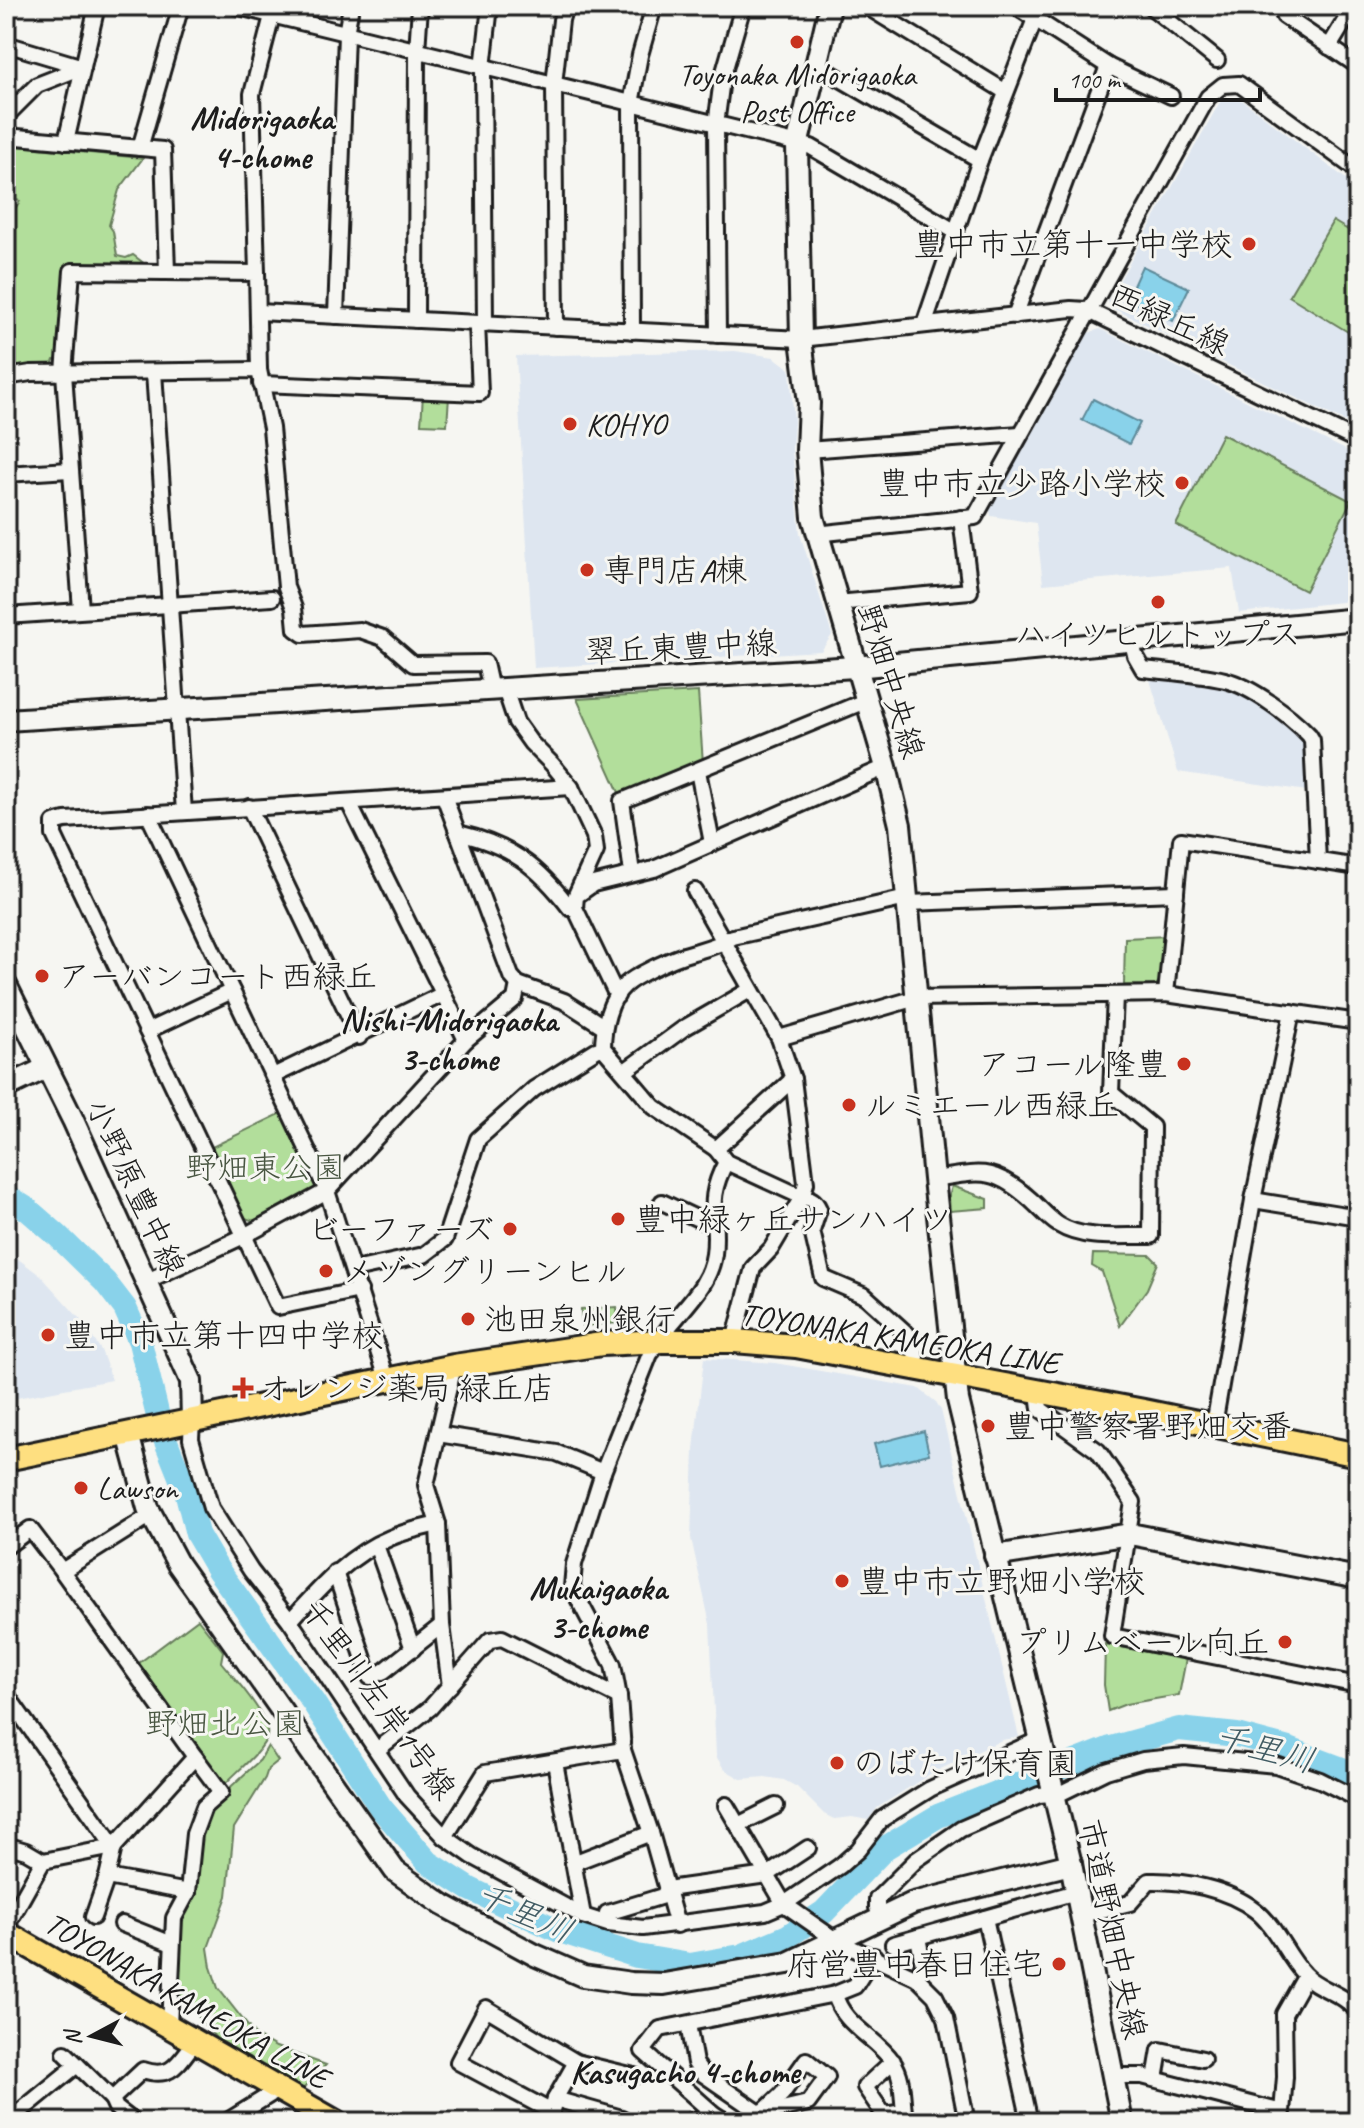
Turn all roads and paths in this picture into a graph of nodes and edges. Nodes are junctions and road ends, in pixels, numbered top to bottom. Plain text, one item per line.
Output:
1 (97, 6) edge
2 (181, 6) edge
3 (235, 6) edge
4 (351, 6) edge
5 (420, 6) edge
6 (490, 6) edge
7 (565, 6) edge
8 (654, 6) edge
9 (743, 6) edge
10 (830, 6) edge
11 (866, 6) edge
12 (1015, 6) edge
13 (1150, 6) edge
14 (1288, 6) edge
15 (1354, 6) edge
16 (274, 11) edge
17 (1037, 11) edge
18 (346, 34) junction
19 (6, 44) edge
20 (1329, 47) junction
21 (417, 51) junction
22 (1217, 60) dead end
23 (815, 64) junction
24 (1108, 66) junction
25 (1358, 66) edge
26 (83, 67) junction
27 (483, 68) junction
28 (554, 85) junction
29 (1006, 92) junction
30 (1171, 96) dead end
31 (631, 104) junction
32 (6, 116) edge
33 (716, 125) junction
34 (6, 136) edge
35 (66, 142) junction
36 (797, 146) junction
37 (140, 148) junction
38 (980, 160) junction
39 (1358, 171) edge
40 (956, 232) junction
41 (167, 272) junction
42 (257, 273) junction
43 (1087, 310) junction
44 (258, 312) junction
45 (336, 316) junction
46 (1015, 316) junction
47 (416, 320) junction
48 (481, 324) junction
49 (924, 325) junction
50 (556, 327) junction
51 (632, 331) junction
52 (718, 335) junction
53 (801, 339) junction
54 (154, 372) junction
55 (64, 373) junction
56 (6, 377) edge
57 (260, 377) junction
58 (1020, 434) junction
59 (1358, 441) edge
60 (807, 450) junction
61 (69, 470) junction
62 (6, 474) edge
63 (961, 518) junction
64 (816, 534) junction
65 (272, 598) dead end
66 (837, 603) junction
67 (171, 604) junction
68 (81, 610) junction
69 (6, 616) edge
70 (1358, 619) edge
71 (1132, 642) junction
72 (855, 667) junction
73 (498, 690) junction
74 (865, 701) junction
75 (177, 709) junction
76 (6, 720) edge
77 (886, 767) junction
78 (698, 771) junction
79 (571, 787) junction
80 (444, 796) junction
81 (349, 803) junction
82 (249, 807) junction
83 (184, 812) junction
84 (148, 814) junction
85 (458, 833) junction
86 (712, 843) junction
87 (1318, 861) junction
88 (1358, 867) edge
89 (632, 873) junction
90 (695, 891) dead end
91 (1176, 893) junction
92 (575, 902) junction
93 (908, 903) junction
94 (722, 943) junction
95 (518, 984) junction
96 (6, 985) edge
97 (750, 990) junction
98 (232, 991) junction
99 (443, 994) junction
100 (1166, 994) junction
101 (1115, 995) junction
102 (617, 996) junction
103 (916, 998) junction
104 (1292, 1012) junction
105 (1358, 1022) edge
106 (603, 1026) junction
107 (147, 1031) junction
108 (359, 1037) junction
109 (779, 1038) junction
110 (466, 1040) junction
111 (603, 1048) junction
112 (46, 1068) junction
113 (625, 1071) junction
114 (273, 1076) junction
115 (793, 1079) junction
116 (6, 1087) edge
117 (716, 1149) junction
118 (726, 1162) junction
119 (934, 1179) junction
120 (327, 1191) junction
121 (802, 1197) junction
122 (1253, 1200) junction
123 (662, 1202) dead end
124 (1358, 1217) edge
125 (713, 1226) junction
126 (244, 1236) junction
127 (354, 1270) junction
128 (147, 1281) junction
129 (360, 1290) junction
130 (662, 1341) junction
131 (734, 1341) junction
132 (454, 1366) junction
133 (919, 1369) junction
134 (955, 1376) junction
135 (388, 1382) junction
136 (1038, 1392) junction
137 (186, 1421) junction
138 (1214, 1425) junction
139 (132, 1433) junction
140 (438, 1434) junction
141 (1358, 1455) edge
142 (6, 1459) edge
143 (603, 1472) junction
144 (151, 1515) junction
145 (438, 1524) junction
146 (1130, 1534) junction
147 (376, 1545) junction
148 (6, 1547) edge
149 (995, 1556) junction
150 (62, 1571) junction
151 (335, 1572) junction
152 (1358, 1578) edge
153 (290, 1621) junction
154 (442, 1625) junction
155 (413, 1649) junction
156 (1358, 1685) edge
157 (450, 1686) junction
158 (6, 1694) edge
159 (619, 1697) junction
160 (1041, 1742) junction
161 (377, 1750) junction
162 (623, 1750) junction
163 (195, 1757) junction
164 (555, 1762) junction
165 (1053, 1790) junction
166 (1358, 1799) edge
167 (726, 1805) dead end
168 (776, 1806) dead end
169 (738, 1825) junction
170 (651, 1833) junction
171 (445, 1837) junction
172 (6, 1845) edge
173 (114, 1847) junction
174 (808, 1848) dead end
175 (43, 1861) junction
176 (573, 1863) junction
177 (1071, 1864) junction
178 (767, 1875) junction
179 (107, 1877) junction
180 (667, 1889) junction
181 (188, 1892) junction
182 (1076, 1892) junction
183 (788, 1906) junction
184 (877, 1908) dead end
185 (607, 1913) dead end
186 (1081, 1915) junction
187 (583, 1916) junction
188 (93, 1917) dead end
189 (985, 1918) junction
190 (122, 1924) dead end
191 (677, 1925) junction
192 (6, 1930) edge
193 (918, 1937) junction
194 (832, 1938) junction
195 (172, 1944) junction
196 (893, 1944) dead end
197 (874, 1956) junction
198 (1305, 1977) junction
199 (917, 1978) junction
200 (835, 1994) junction
201 (1358, 2013) edge
202 (688, 2024) junction
203 (169, 2026) junction
204 (196, 2041) junction
205 (65, 2053) dead end
206 (1203, 2059) dead end
207 (893, 2061) dead end
208 (576, 2062) junction
209 (77, 2065) junction
210 (634, 2076) dead end
211 (1113, 2076) junction
212 (1155, 2079) junction
213 (279, 2089) junction
214 (112, 2099) junction
215 (552, 2111) edge
216 (761, 2114) junction
217 (10, 2117) edge
218 (622, 2118) dead end
219 (720, 2118) edge
220 (134, 2122) edge
221 (226, 2122) edge
222 (336, 2122) edge
223 (688, 2122) edge
224 (967, 2122) edge
225 (1030, 2122) edge
226 (1122, 2122) edge

1 - 26 street
2 - 37 street
3 - 16 street
4 - 18 street
5 - 21 street
6 - 27 street
7 - 28 street
8 - 31 street
9 - 33 street
10 - 23 street, 野畑中央線
11 - 29 street
12 - 17 street
13 - 22 street
14 - 20 street
15 - 20 street
16 - 18 street
16 - 42 street
17 - 24 street
17 - 29 street
18 - 21 street
18 - 45 street
19 - 26 street
20 - 25 street
21 - 27 street
21 - 47 street
23 - 36 street, 野畑中央線
23 - 38 street
24 - 30 street
24 - 46 street
26 - 32 street
26 - 35 street
27 - 28 street
27 - 48 street
28 - 31 street
28 - 50 street
29 - 38 street
31 - 33 street
31 - 51 street
33 - 36 street
33 - 52 street
34 - 35 street
35 - 37 street
36 - 40 street
36 - 53 street, 野畑中央線
37 - 41 street
38 - 40 street
39 - 43 street
40 - 49 street
41 - 42 street
41 - 55 street
42 - 44 street
43 - 46 street, 西緑丘線
43 - 58 street
43 - 59 street, 西緑丘線
44 - 45 street, 西緑丘線
44 - 57 street
45 - 47 street, 西緑丘線
46 - 49 street, 西緑丘線
47 - 48 street, 西緑丘線
48 - 50 street, 西緑丘線
48 - 57 street
49 - 53 street, 西緑丘線
50 - 51 street, 西緑丘線
51 - 52 street, 西緑丘線
52 - 53 street, 西緑丘線
53 - 60 street, 野畑中央線
54 - 55 street
54 - 57 street
54 - 67 street
55 - 56 street
55 - 61 street
57 - 73 street
58 - 60 street
58 - 63 street
60 - 64 street, 野畑中央線
61 - 62 street
61 - 68 street
63 - 64 street
63 - 66 street
64 - 66 street, 野畑中央線
65 - 67 street
66 - 72 street, 野畑中央線
67 - 68 street
67 - 75 street
68 - 69 street
70 - 71 street, 翠丘東豊中線
71 - 72 street, 翠丘東豊中線
71 - 87 street
72 - 73 street, 翠丘東豊中線
72 - 74 street, 野畑中央線
73 - 75 street, 翠丘東豊中線
73 - 79 street
74 - 77 street, 野畑中央線
74 - 78 street
75 - 76 street, 翠丘東豊中線
75 - 83 street
77 - 86 street
77 - 93 street, 野畑中央線
78 - 86 street
78 - 89 street
79 - 80 street
79 - 92 street
80 - 81 street
80 - 85 street
81 - 82 street
81 - 99 street
82 - 83 street
82 - 108 street
83 - 84 street
84 - 98 street
84 - 107 street
85 - 92 street
85 - 95 street
86 - 89 street
87 - 88 street
87 - 91 street
89 - 92 street
90 - 94 street
91 - 93 street
91 - 100 street
92 - 102 street
93 - 94 street
93 - 103 street, 野畑中央線
94 - 97 street
94 - 102 street
95 - 106 street
95 - 110 street
96 - 112 street, 小野原豊中線
97 - 109 street
97 - 113 street
98 - 107 street
98 - 114 street
99 - 108 street
99 - 110 street
100 - 101 street
100 - 104 street
101 - 103 street
101 - 119 street
102 - 106 street
103 - 109 street
103 - 119 street, 野畑中央線
104 - 105 street
104 - 122 street
106 - 111 street
107 - 126 street
108 - 114 street
109 - 115 street
110 - 120 street
111 - 113 street
111 - 127 street
112 - 116 street
112 - 128 street, 小野原豊中線
113 - 117 street
114 - 120 street
115 - 117 street
115 - 121 street
117 - 118 street
118 - 121 street
118 - 125 street
119 - 134 street, 野畑中央線
120 - 126 street
120 - 127 street
121 - 131 street
121 - 133 street
122 - 124 street
122 - 138 street
123 - 125 street
125 - 130 street
126 - 128 street
126 - 129 street
127 - 129 street
128 - 137 street, 小野原豊中線
129 - 135 street
130 - 131 main road, TOYONAKA KAMEOKA LINE
130 - 132 main road, TOYONAKA KAMEOKA LINE
130 - 143 street
131 - 133 main road, TOYONAKA KAMEOKA LINE
132 - 135 main road, TOYONAKA KAMEOKA LINE
132 - 140 street
133 - 134 main road, TOYONAKA KAMEOKA LINE
134 - 136 main road, TOYONAKA KAMEOKA LINE
134 - 149 street, 市道野畑中央線
135 - 137 main road, TOYONAKA KAMEOKA LINE
136 - 138 main road, TOYONAKA KAMEOKA LINE
136 - 146 street
137 - 139 main road, TOYONAKA KAMEOKA LINE
137 - 153 street, 千里川左岸1号線
138 - 141 main road, TOYONAKA KAMEOKA LINE
139 - 142 main road, TOYONAKA KAMEOKA LINE
139 - 144 street
140 - 143 street
140 - 145 street
143 - 159 street
144 - 150 street
144 - 194 street
145 - 147 street
145 - 154 street
146 - 149 street
146 - 152 street
146 - 156 street
147 - 151 street
147 - 155 street
148 - 150 street
149 - 160 street, 市道野畑中央線
150 - 163 street
151 - 153 street
151 - 155 street
153 - 161 street, 千里川左岸1号線
154 - 155 street
154 - 157 street
157 - 159 street
157 - 161 street
158 - 173 street
159 - 162 street
160 - 165 street, 市道野畑中央線
160 - 183 street, 千里川左岸1号線
161 - 171 street, 千里川左岸1号線
162 - 164 street
162 - 170 street
163 - 173 street
163 - 181 street
164 - 171 street
164 - 176 street
165 - 166 street
165 - 177 street, 市道野畑中央線
165 - 184 street
167 - 169 street
168 - 169 street
169 - 178 street
170 - 176 street
170 - 180 street
171 - 187 street, 千里川左岸1号線
172 - 175 street
173 - 175 street
173 - 179 street
174 - 178 street
175 - 192 street
176 - 187 street
177 - 182 street, 市道野畑中央線
177 - 194 street
178 - 180 street
178 - 183 street
179 - 181 street
179 - 188 street
180 - 185 street
180 - 191 street
181 - 195 street
182 - 186 street, 市道野畑中央線
182 - 189 street
183 - 191 street, 千里川左岸1号線
183 - 194 street
186 - 198 street
186 - 211 street, 市道野畑中央線
187 - 191 street, 千里川左岸1号線
189 - 193 street
189 - 225 street
190 - 195 street
192 - 203 main road, TOYONAKA KAMEOKA LINE
193 - 196 street
193 - 199 street
194 - 197 street
195 - 203 street
197 - 199 street
197 - 200 street
198 - 201 street
198 - 212 street
199 - 224 street
200 - 202 street
200 - 207 street
202 - 216 street
202 - 219 street
203 - 204 main road, TOYONAKA KAMEOKA LINE
204 - 213 main road, TOYONAKA KAMEOKA LINE
204 - 214 street
205 - 209 street
206 - 212 street
208 - 210 street
208 - 215 street
208 - 215 street
209 - 214 street
209 - 217 street
211 - 212 street
211 - 226 street, 市道野畑中央線
213 - 221 street
213 - 222 main road, TOYONAKA KAMEOKA LINE
214 - 220 street
215 - 218 street
216 - 216 street
219 - 223 street

